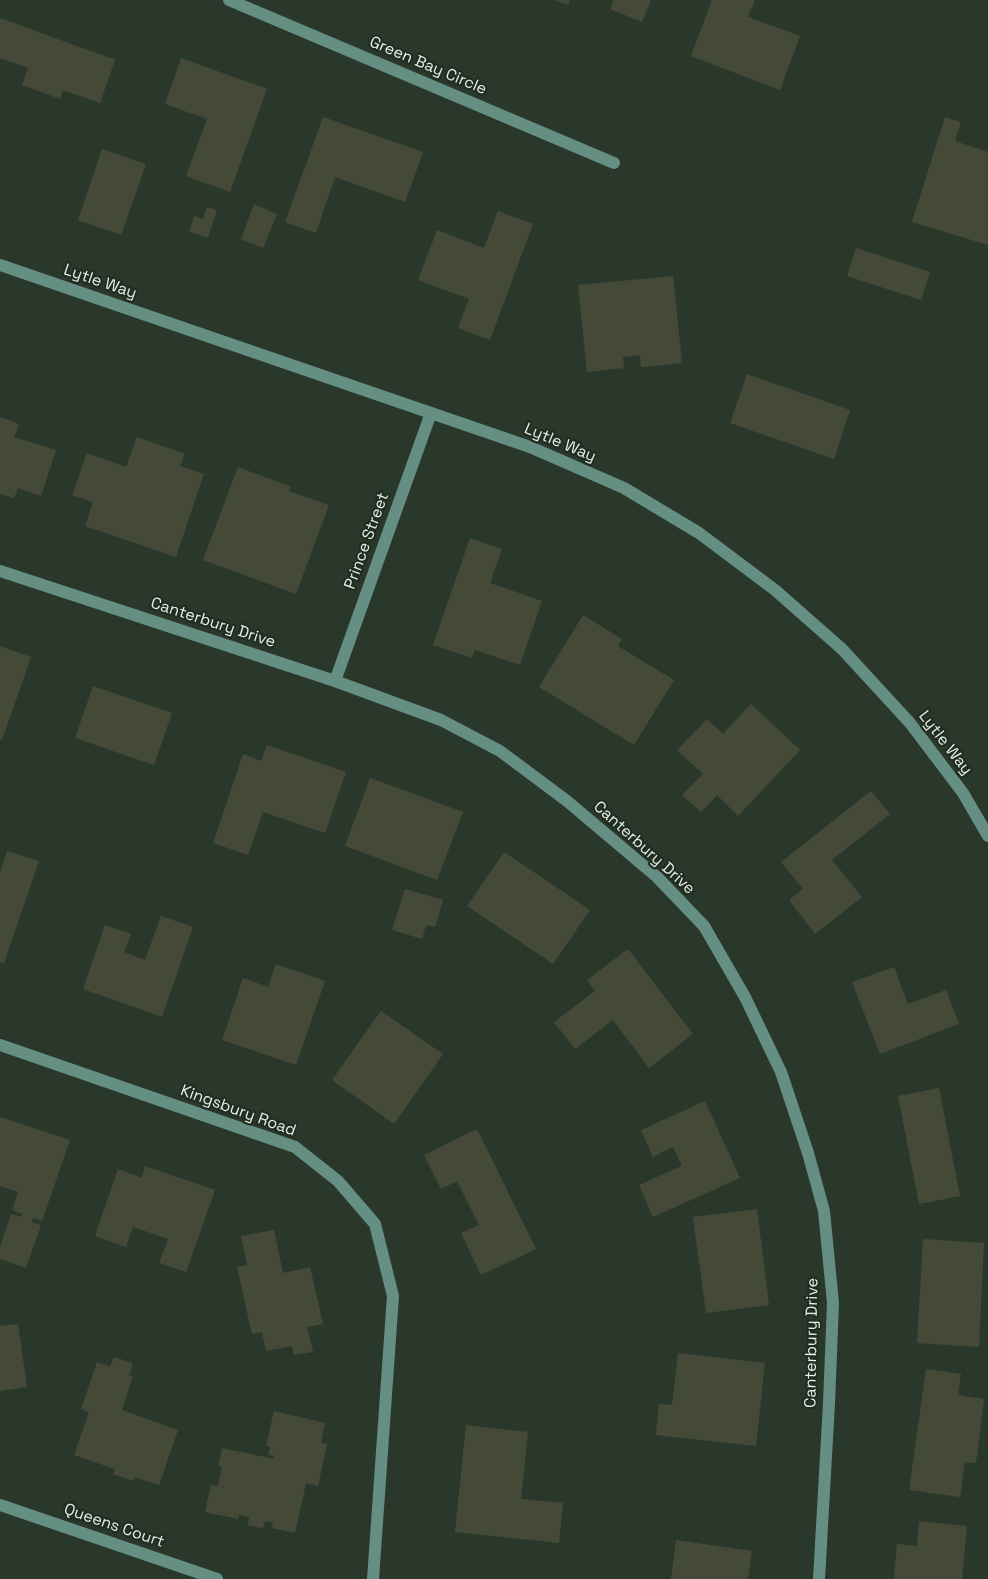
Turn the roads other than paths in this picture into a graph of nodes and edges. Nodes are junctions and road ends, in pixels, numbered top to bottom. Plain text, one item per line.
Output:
1 (229, 0) edge
2 (614, 163) dead end
3 (0, 265) edge
4 (431, 413) junction
5 (0, 571) edge
6 (335, 681) junction
7 (988, 836) edge
8 (0, 1045) edge
9 (0, 1505) edge
10 (217, 1579) edge
11 (373, 1579) edge
12 (819, 1579) edge

1 - 2 street, Green Bay Circle
3 - 4 street, Lytle Way
4 - 6 street, Prince Street
4 - 7 street, Lytle Way
5 - 6 street, Canterbury Drive
6 - 12 street, Canterbury Drive
8 - 11 street, Kingsbury Road
9 - 10 street, Queens Court

